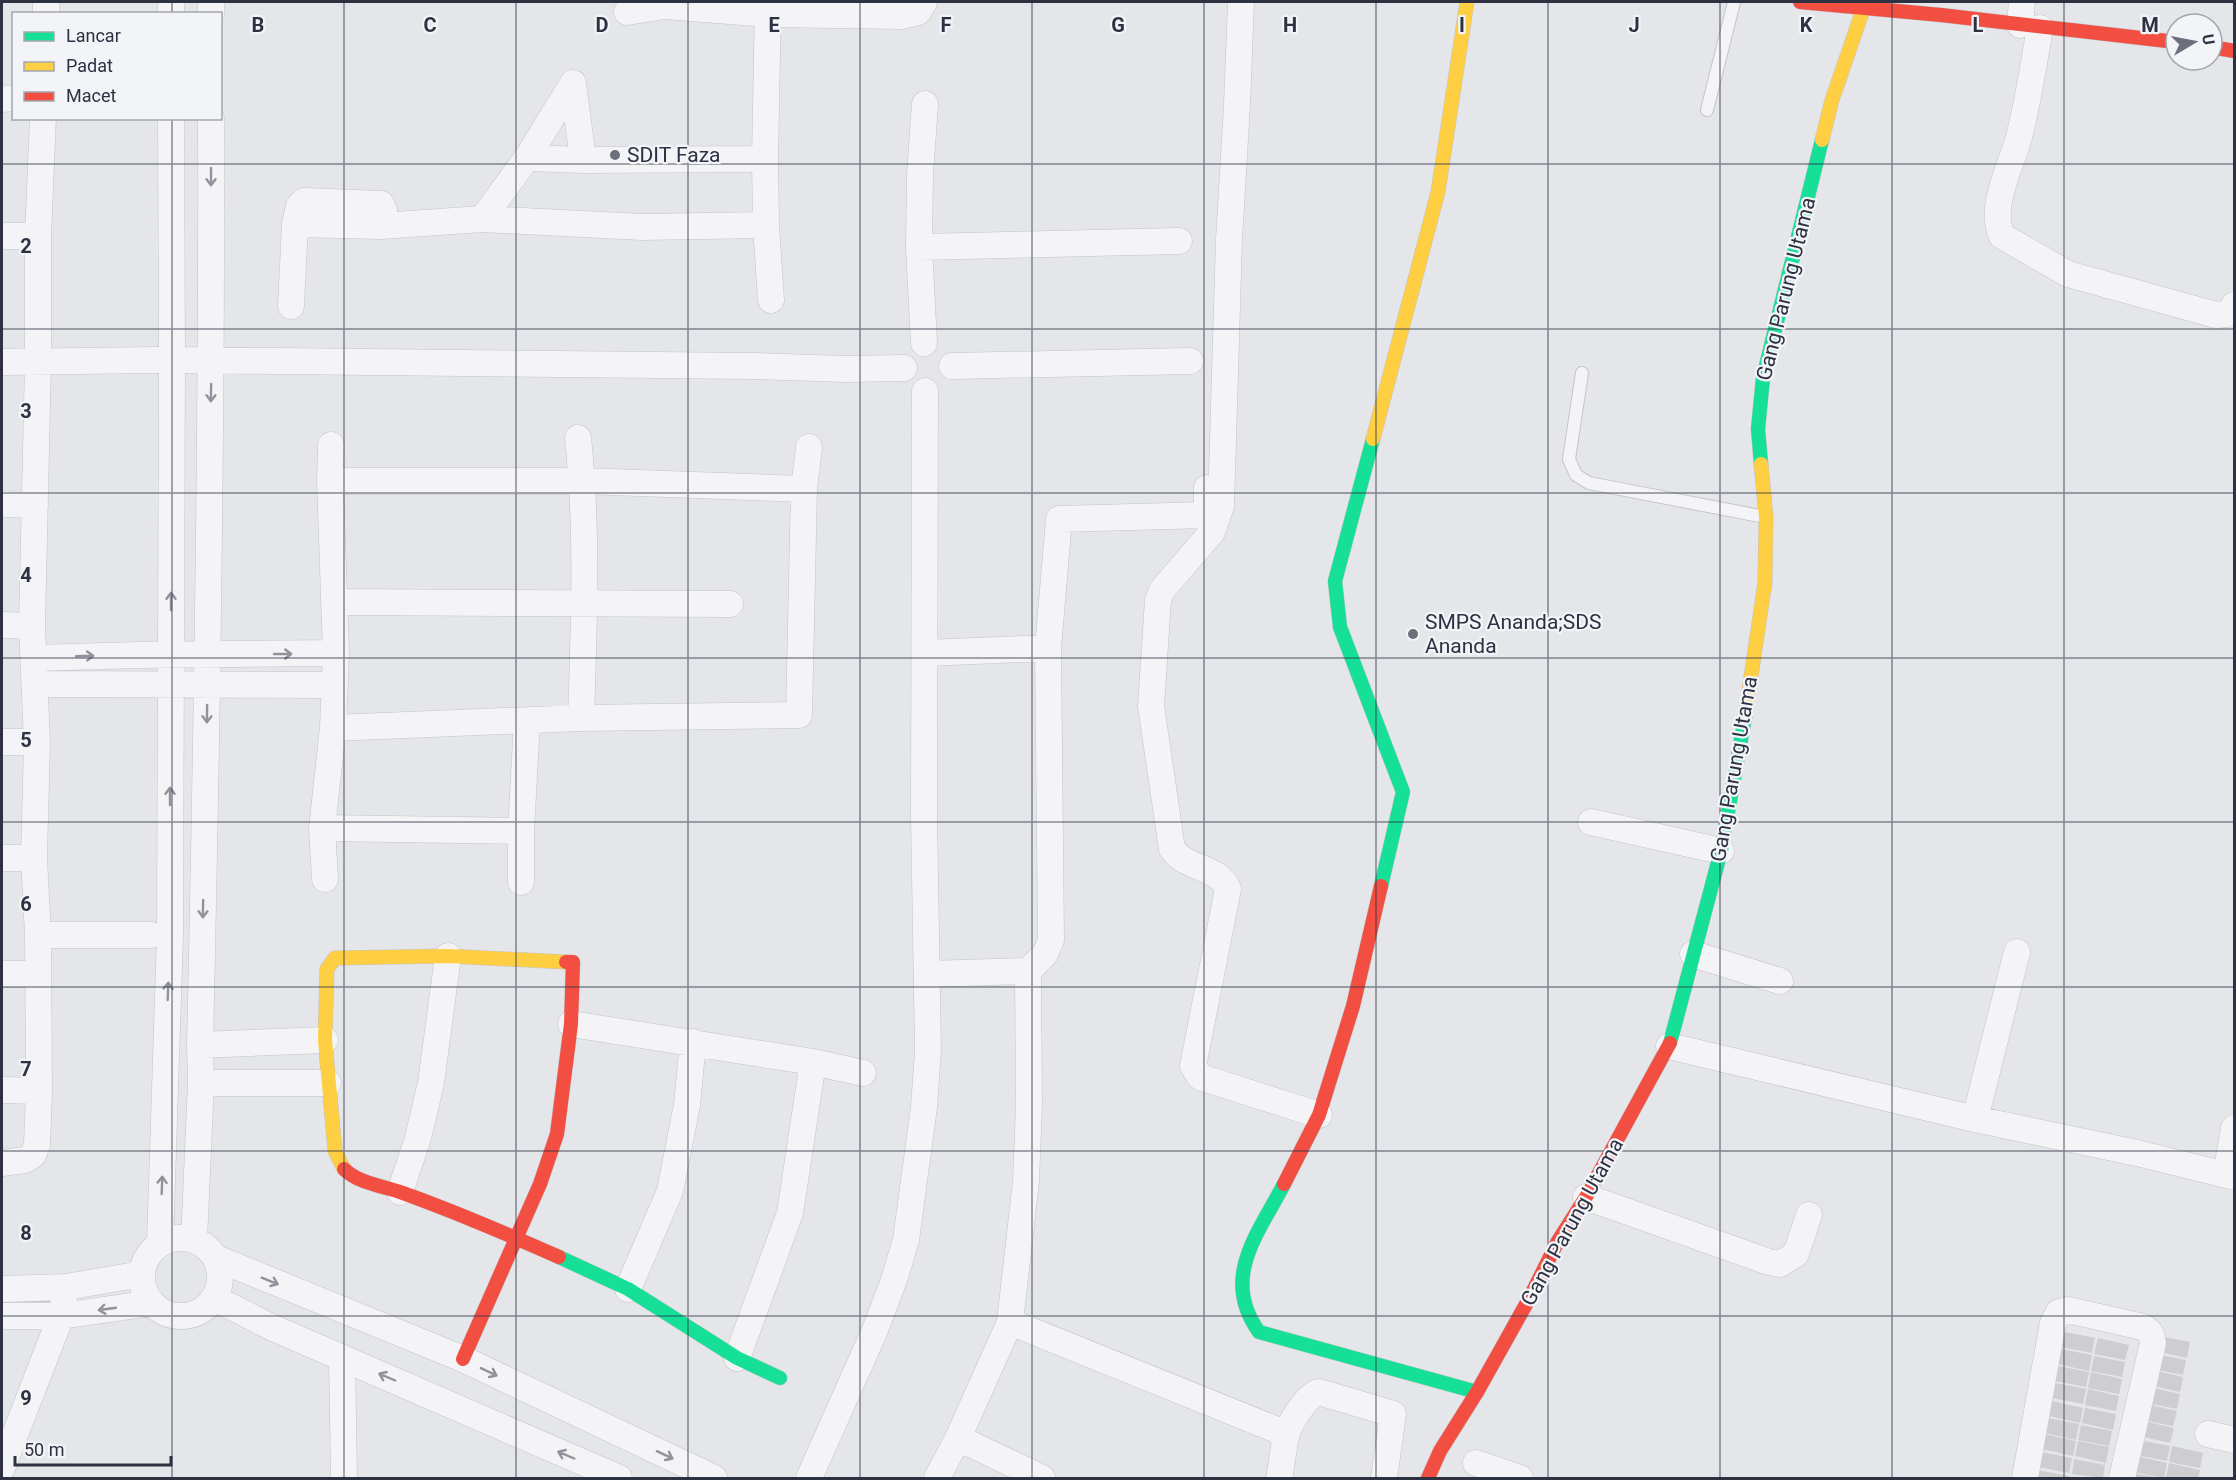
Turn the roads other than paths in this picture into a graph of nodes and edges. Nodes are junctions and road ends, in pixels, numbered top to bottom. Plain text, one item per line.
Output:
1 (924, 2) edge
2 (1240, 2) edge
3 (1467, 2) edge
4 (1734, 2) edge
5 (1800, 2) edge
6 (1864, 7) junction
7 (1918, 7) edge
8 (768, 8) edge
9 (627, 12) dead end
10 (2027, 18) edge
11 (2164, 40) edge
12 (925, 104) dead end
13 (1707, 110) dead end
14 (43, 120) edge
15 (171, 120) edge
16 (211, 120) edge
17 (527, 158) junction
18 (765, 159) junction
19 (583, 160) junction
20 (482, 219) junction
21 (766, 225) junction
22 (2, 236) edge
23 (38, 236) junction
24 (1179, 241) dead end
25 (919, 247) junction
26 (771, 300) dead end
27 (2235, 304) edge
28 (291, 306) dead end
29 (924, 343) junction
30 (165, 360) junction
31 (212, 361) junction
32 (1190, 361) dead end
33 (2, 362) edge
34 (38, 362) junction
35 (952, 366) junction
36 (904, 368) junction
37 (1582, 373) dead end
38 (925, 391) junction
39 (1209, 435) dead end
40 (578, 438) dead end
41 (331, 445) dead end
42 (809, 447) dead end
43 (330, 481) junction
44 (583, 481) junction
45 (804, 489) junction
46 (2, 504) edge
47 (35, 505) junction
48 (1766, 517) junction
49 (334, 602) junction
50 (584, 604) junction
51 (730, 604) dead end
52 (2, 625) edge
53 (32, 626) junction
54 (1048, 648) junction
55 (336, 653) junction
56 (925, 653) junction
57 (171, 654) junction
58 (208, 654) junction
59 (34, 658) junction
60 (36, 684) junction
61 (170, 684) junction
62 (208, 684) junction
63 (334, 686) junction
64 (581, 718) junction
65 (527, 721) junction
66 (333, 728) junction
67 (2, 742) edge
68 (37, 742) junction
69 (1591, 822) dead end
70 (322, 828) junction
71 (521, 831) junction
72 (1721, 851) junction
73 (2, 858) edge
74 (34, 858) junction
75 (325, 879) dead end
76 (521, 882) dead end
77 (38, 935) junction
78 (152, 935) dead end
79 (2017, 952) dead end
80 (1693, 954) junction
81 (448, 956) junction
82 (1028, 971) junction
83 (2, 974) edge
84 (37, 974) junction
85 (927, 974) junction
86 (1780, 981) dead end
87 (571, 1024) junction
88 (325, 1040) junction
89 (693, 1042) junction
90 (200, 1045) junction
91 (1669, 1046) junction
92 (813, 1062) junction
93 (863, 1073) dead end
94 (201, 1083) junction
95 (328, 1083) junction
96 (2, 1090) edge
97 (39, 1090) junction
98 (1319, 1115) junction
99 (1975, 1119) junction
100 (2235, 1128) edge
101 (2, 1163) edge
102 (2230, 1176) edge
103 (400, 1192) junction
104 (1586, 1197) junction
105 (1809, 1215) dead end
106 (517, 1238) junction
107 (194, 1240) junction
108 (160, 1244) junction
109 (216, 1258) junction
110 (142, 1274) junction
111 (66, 1287) junction
112 (2, 1289) edge
113 (628, 1289) junction
114 (214, 1298) junction
115 (152, 1303) junction
116 (4, 1316) dead end
117 (62, 1316) junction
118 (1010, 1322) junction
119 (342, 1358) junction
120 (736, 1358) junction
121 (463, 1359) junction
122 (780, 1378) dead end
123 (1477, 1392) junction
124 (1287, 1434) junction
125 (2208, 1434) dead end
126 (958, 1438) junction
127 (2235, 1440) edge
128 (1476, 1463) dead end
129 (2, 1468) edge
130 (344, 1479) edge
131 (619, 1479) edge
132 (714, 1479) edge
133 (809, 1479) edge
134 (937, 1479) edge
135 (1041, 1479) edge
136 (1279, 1479) edge
137 (1384, 1479) edge
138 (1428, 1479) edge
139 (1520, 1479) edge
140 (2025, 1479) edge
141 (2122, 1479) edge

1 - 8 street
2 - 98 street
3 - 98 street
4 - 13 lane
5 - 6 street
6 - 7 street
6 - 48 street, Gang Parung Utama
7 - 10 street
8 - 9 street
8 - 18 street
10 - 11 street
10 - 27 street
12 - 25 street
14 - 23 street
15 - 30 street
16 -> 31 street
17 - 19 street
17 - 19 street
17 - 20 street
18 - 19 street
18 - 21 street
20 - 21 street
20 - 28 street
21 - 26 street
22 - 23 street
23 - 34 street
24 - 25 street
25 - 29 street
29 - 35 street
29 - 36 street
30 - 31 street
30 - 34 street
57 -> 30 street
31 - 36 street
31 -> 58 street
32 - 35 street
33 - 34 street
34 - 47 street
35 - 38 street
36 - 38 street
37 - 48 lane
38 - 56 street
39 - 54 street
40 - 44 street
41 - 43 street
42 - 45 street
43 - 44 street
43 - 49 street
44 - 45 street
44 - 50 street
45 - 64 street
46 - 47 street
47 - 53 street
48 - 72 street, Gang Parung Utama
49 - 50 street
49 - 55 street
50 - 51 street
50 - 64 street
52 - 53 street
53 - 59 street
54 - 56 street
54 - 82 street
58 -> 55 street
55 - 63 street
56 - 85 street
57 - 58 street
59 -> 57 street
57 - 61 street
58 - 62 street
59 - 60 street
60 - 61 street
60 - 68 street
61 - 62 street
108 -> 61 street
62 - 63 street
62 -> 90 street
63 - 66 street
64 - 65 street
65 - 66 street
65 - 71 street
66 - 70 street
67 - 68 street
68 - 74 street
69 - 72 street
70 - 71 street
70 - 75 street
71 - 76 street
72 - 80 street, Gang Parung Utama
73 - 74 street
74 - 77 street
77 - 78 street
77 - 84 street
79 - 99 street
80 - 86 street
80 - 91 street, Gang Parung Utama
81 - 87 street
81 - 88 street
81 - 103 street
82 - 85 street
82 - 118 street
83 - 84 street
84 - 97 street
85 - 133 street
87 - 89 street
87 - 106 street
88 - 90 street
88 - 95 street
89 - 92 street
89 - 113 street
90 - 94 street
91 - 99 street
91 - 104 street, Gang Parung Utama
92 - 93 street
92 - 120 street
94 - 95 street
94 - 107 street
95 - 103 street
96 - 97 street
97 - 101 street
98 - 123 street
99 - 102 street
100 - 102 street
103 - 106 street
104 - 105 street
104 - 123 street, Gang Parung Utama
106 - 113 street
106 - 121 street
107 - 108 street
107 - 109 street
108 - 110 street
109 - 114 street
109 -> 121 street
110 - 111 street
110 - 115 street
111 - 112 street
111 - 117 street
113 - 120 street
114 - 115 street
114 - 119 street
115 -> 117 street
116 - 117 street
117 - 129 street
118 - 124 street
118 - 126 street
119 - 130 street
131 -> 119 street
120 - 122 street
121 -> 132 street
123 - 138 street, Gang Parung Utama
124 - 136 street
124 - 137 street
125 - 127 street
126 - 134 street
126 - 135 street
128 - 139 street
140 - 141 street

